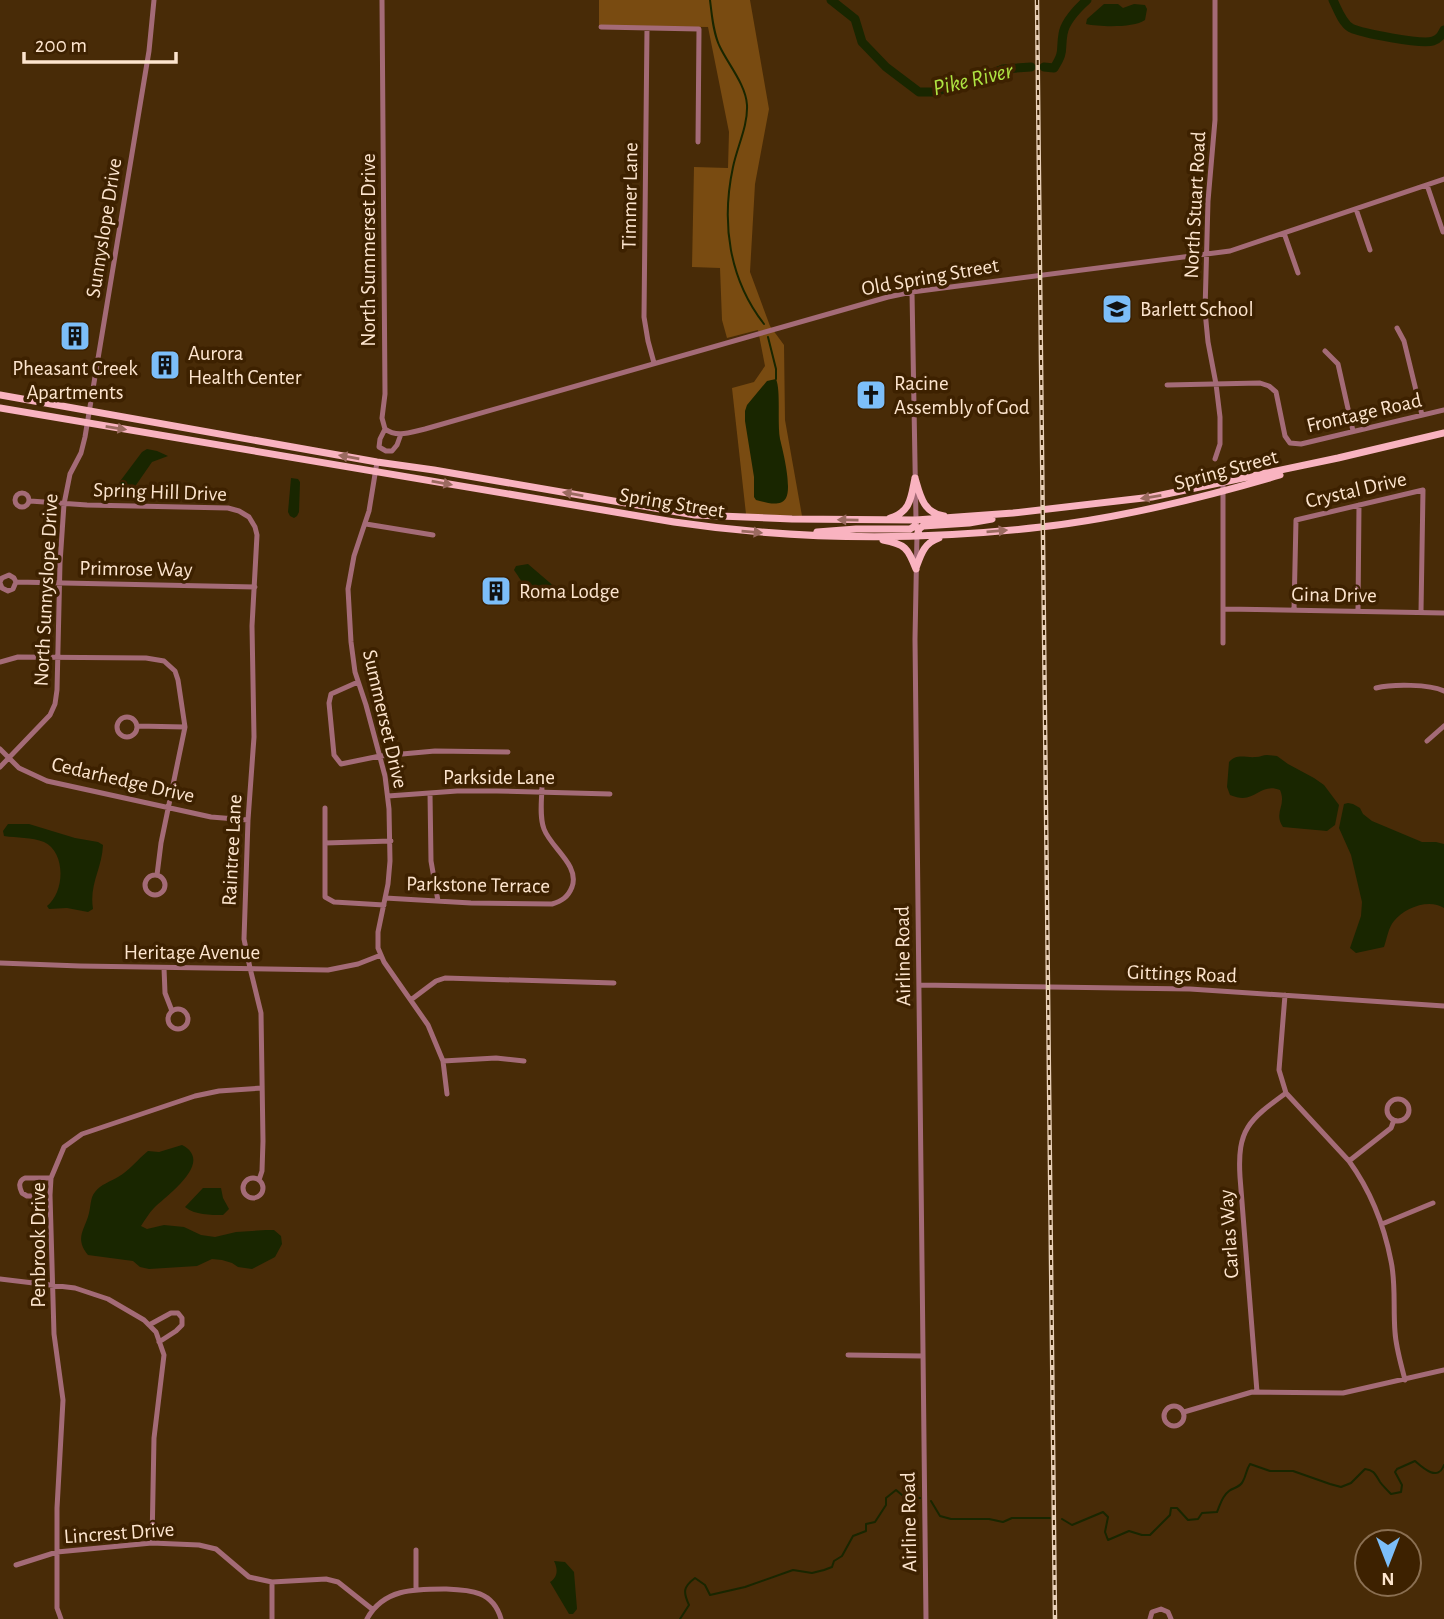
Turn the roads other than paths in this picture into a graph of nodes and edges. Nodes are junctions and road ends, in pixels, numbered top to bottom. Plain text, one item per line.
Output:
1 (153, 0) edge
2 (382, 0) edge
3 (1215, 0) edge
4 (600, 27) dead end
5 (647, 28) junction
6 (698, 142) dead end
7 (1444, 179) edge
8 (1427, 185) junction
9 (1356, 209) junction
10 (1443, 232) edge
11 (1284, 233) junction
12 (1370, 250) dead end
13 (1207, 255) junction
14 (1298, 273) dead end
15 (912, 292) junction
16 (1397, 327) dead end
17 (1325, 351) dead end
18 (653, 363) junction
19 (1216, 384) junction
20 (1167, 385) dead end
21 (0, 395) edge
22 (11, 397) junction
23 (4, 409) edge
24 (90, 410) junction
25 (1444, 410) edge
26 (1422, 415) junction
27 (88, 423) junction
28 (385, 429) junction
29 (1353, 431) junction
30 (1444, 433) edge
31 (401, 434) junction
32 (1215, 459) dead end
33 (377, 462) junction
34 (375, 472) junction
35 (915, 478) junction
36 (1223, 487) junction
37 (30, 501) dead end
38 (64, 505) junction
39 (1359, 505) junction
40 (1013, 513) junction
41 (965, 517) junction
42 (879, 520) junction
43 (916, 520) junction
44 (252, 521) joint
45 (366, 524) junction
46 (783, 534) junction
47 (951, 534) junction
48 (433, 535) dead end
49 (917, 536) junction
50 (865, 537) junction
51 (916, 569) junction
52 (16, 582) junction
53 (0, 583) edge
54 (59, 583) junction
55 (255, 587) junction
56 (1224, 609) junction
57 (1294, 610) junction
58 (1358, 611) junction
59 (1421, 612) junction
60 (1444, 613) edge
61 (1223, 643) dead end
62 (58, 657) junction
63 (0, 662) edge
64 (358, 682) junction
65 (1376, 688) dead end
66 (1444, 691) edge
67 (137, 726) dead end
68 (1444, 726) edge
69 (186, 727) junction
70 (1426, 741) dead end
71 (0, 749) edge
72 (508, 752) dead end
73 (380, 756) junction
74 (9, 758) junction
75 (0, 766) edge
76 (542, 784) dead end
77 (542, 792) junction
78 (430, 793) junction
79 (610, 794) dead end
80 (387, 796) junction
81 (168, 807) junction
82 (325, 808) dead end
83 (248, 820) junction
84 (391, 841) junction
85 (325, 843) junction
86 (157, 875) dead end
87 (438, 901) junction
88 (384, 902) junction
89 (381, 955) junction
90 (0, 963) edge
91 (164, 968) junction
92 (250, 968) junction
93 (614, 983) dead end
94 (919, 985) junction
95 (1285, 995) junction
96 (412, 999) junction
97 (1444, 1006) edge
98 (172, 1011) dead end
99 (443, 1061) junction
100 (524, 1061) dead end
101 (262, 1088) junction
102 (1286, 1093) junction
103 (447, 1094) dead end
104 (1394, 1120) junction
105 (1349, 1161) junction
106 (51, 1178) junction
107 (259, 1180) dead end
108 (50, 1196) junction
109 (1433, 1203) dead end
110 (1382, 1224) junction
111 (0, 1279) edge
112 (52, 1285) junction
113 (149, 1325) junction
114 (159, 1342) junction
115 (848, 1355) dead end
116 (923, 1356) junction
117 (1444, 1370) edge
118 (1405, 1380) junction
119 (1257, 1392) junction
120 (1184, 1412) dead end
121 (152, 1543) junction
122 (416, 1550) dead end
123 (57, 1552) junction
124 (16, 1565) dead end
125 (272, 1582) junction
126 (416, 1589) junction
127 (372, 1609) junction
128 (61, 1619) edge
129 (272, 1619) edge
130 (367, 1619) edge
131 (501, 1619) edge
132 (926, 1619) edge
133 (1150, 1619) edge
134 (1171, 1619) edge

1 - 24 street, Sunnyslope Drive
2 - 28 street, North Summerset Drive
3 - 13 street, North Stuart Road
4 - 5 street
5 - 6 street
5 - 18 street, Timmer Lane
7 - 8 street, Old Spring Street
8 - 9 street, Old Spring Street
8 - 10 street
9 - 11 street, Old Spring Street
9 - 12 street
11 - 13 street, Old Spring Street
11 - 14 street
13 - 15 street, Old Spring Street
13 - 19 street, North Stuart Road
15 - 18 street, Old Spring Street
15 - 35 street, Airline Road
16 - 26 street
17 - 29 street
18 - 31 street, Old Spring Street
19 - 20 street
19 - 29 street, Frontage Road
19 - 32 street, North Stuart Road
21 - 22 main road, Spring Street
22 - 23 main road
22 - 24 main road, Spring Street
23 - 27 main road, Spring Street
24 - 27 street, North Sunnyslope Drive
33 -> 24 main road, Spring Street
25 - 26 street, Frontage Road
26 - 29 street, Frontage Road
27 -> 34 main road, Spring Street
27 - 38 street, North Sunnyslope Drive
28 - 31 street
28 - 31 street, North Summerset Drive
30 - 36 main road, Spring Street
33 - 34 street, Summerset Drive
42 -> 33 main road, Spring Street
34 - 45 street, Summerset Drive
34 -> 46 main road, Spring Street
35 - 41 main road
35 - 42 main road
35 - 43 street, Airline Road
36 -> 40 main road, Spring Street
47 -> 36 main road, Spring Street
36 - 56 street
37 - 38 street, Spring Hill Drive
38 - 44 street, Spring Hill Drive
38 - 54 street, North Sunnyslope Drive
39 - 57 street, Crystal Drive
39 - 58 street
39 - 59 street, Crystal Drive
40 - 41 main road, Spring Street
40 - 49 main road
41 - 43 main road, Spring Street
42 - 43 main road, Spring Street
43 - 46 main road
43 - 49 street, Airline Road
44 - 55 street, Raintree Lane
45 - 48 street
45 - 64 street, Summerset Drive
46 - 50 main road, Spring Street
47 - 49 main road, Spring Street
47 - 51 main road
49 - 50 main road, Spring Street
49 - 51 street, Airline Road
50 - 51 main road
51 - 94 street, Airline Road
52 - 53 street, Primrose Way
52 - 53 street, Primrose Way
52 - 54 street, Primrose Way
54 - 55 street, Primrose Way
54 - 62 street, North Sunnyslope Drive
55 - 83 street, Raintree Lane
56 - 57 street, Gina Drive
56 - 61 street
57 - 58 street, Gina Drive
58 - 59 street, Gina Drive
59 - 60 street, Gina Drive
62 - 63 street
62 - 69 street
62 - 74 street, North Sunnyslope Drive
64 - 73 street, Summerset Drive
64 - 73 street
65 - 66 street
67 - 69 street
68 - 70 street
69 - 81 street
71 - 74 street, Cedarhedge Drive
72 - 73 street
73 - 80 street, Summerset Drive
74 - 75 street
74 - 81 street, Cedarhedge Drive
76 - 77 street
77 - 78 street, Parkside Lane
77 - 79 street, Parkside Lane
77 - 87 street, Parkstone Terrace
78 - 80 street, Parkside Lane
78 - 87 street
80 - 84 street, Summerset Drive
81 - 83 street, Cedarhedge Drive
81 - 86 street
82 - 85 street
83 - 92 street, Raintree Lane
84 - 85 street
84 - 88 street, Summerset Drive
85 - 88 street, Parkstone Terrace
87 - 88 street, Parkstone Terrace
88 - 89 street, Summerset Drive
89 - 92 street, Heritage Avenue
89 - 96 street
90 - 91 street, Heritage Avenue
91 - 92 street, Heritage Avenue
91 - 98 street
92 - 101 street, Raintree Lane
93 - 96 street
94 - 95 street, Gittings Road
94 - 116 street, Airline Road
95 - 97 street, Gittings Road
95 - 102 street
96 - 99 street
99 - 100 street
99 - 103 street
101 - 106 street, Penbrook Drive
101 - 107 street, Raintree Lane
102 - 105 street
102 - 119 street, Carlas Way
104 - 104 street
104 - 105 street
105 - 110 street
106 - 108 street, Penbrook Drive
106 - 108 street
108 - 112 street, Penbrook Drive
109 - 110 street
110 - 118 street
111 - 112 street
112 - 113 street
112 - 123 street, Penbrook Drive
113 - 114 street
113 - 114 street
114 - 121 street
115 - 116 street
116 - 132 street, Airline Road
117 - 118 street
118 - 119 street
119 - 120 street
121 - 123 street, Lincrest Drive
121 - 125 street, Lincrest Drive
122 - 126 street
123 - 124 street, Lincrest Drive
123 - 128 street, Penbrook Drive
125 - 127 street, Lincrest Drive
125 - 129 street
126 - 127 street
126 - 131 street
127 - 130 street
133 - 134 street

